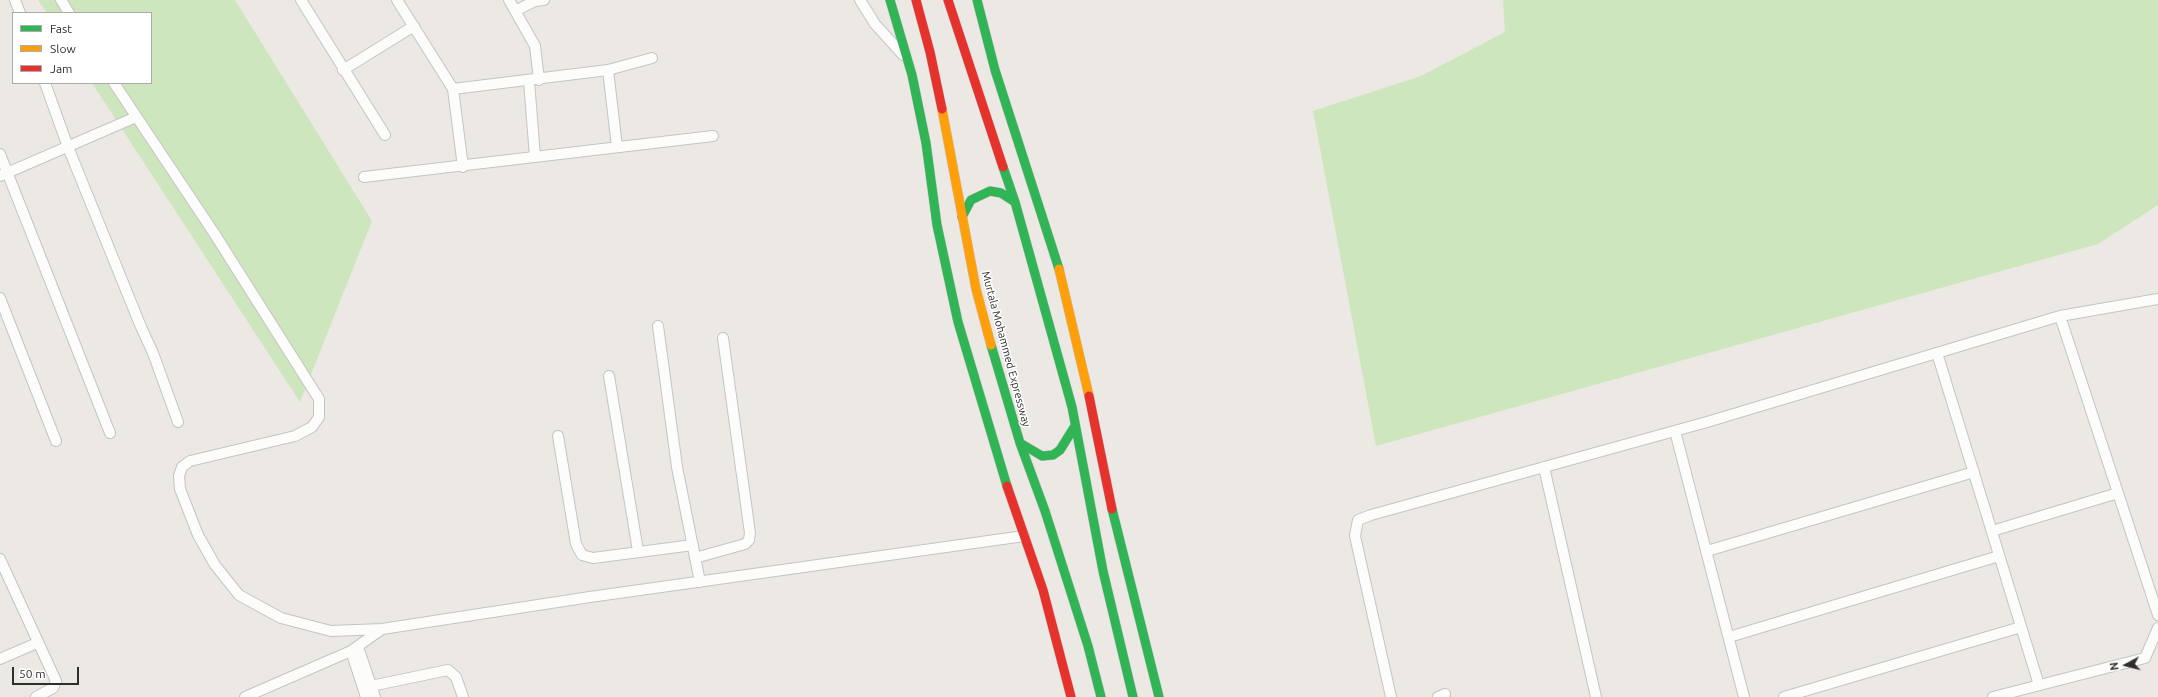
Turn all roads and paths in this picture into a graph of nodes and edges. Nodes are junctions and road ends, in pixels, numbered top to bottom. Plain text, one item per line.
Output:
1 (15, 0) edge
2 (61, 0) edge
3 (301, 0) edge
4 (397, 0) edge
5 (509, 0) edge
6 (544, 0) edge
7 (860, 0) edge
8 (890, 0) edge
9 (916, 0) edge
10 (948, 0) edge
11 (977, 0) edge
12 (515, 11) junction
13 (20, 12) edge
14 (68, 12) edge
15 (414, 26) junction
16 (652, 58) dead end
17 (908, 61) junction
18 (343, 70) junction
19 (608, 70) junction
20 (534, 80) junction
21 (45, 84) edge
22 (115, 84) edge
23 (453, 89) junction
24 (938, 92) junction
25 (136, 117) junction
26 (385, 135) dead end
27 (714, 136) dead end
28 (68, 147) junction
29 (617, 147) junction
30 (0, 154) edge
31 (535, 157) junction
32 (463, 167) junction
33 (4, 174) edge
34 (364, 177) dead end
35 (1015, 202) junction
36 (962, 217) junction
37 (0, 298) edge
38 (2158, 299) edge
39 (2060, 316) junction
40 (658, 326) dead end
41 (722, 338) dead end
42 (1937, 353) junction
43 (609, 376) dead end
44 (178, 422) dead end
45 (1075, 426) junction
46 (1675, 431) junction
47 (110, 433) dead end
48 (558, 436) dead end
49 (56, 441) dead end
50 (1020, 443) junction
51 (1544, 467) junction
52 (1974, 472) junction
53 (2118, 493) junction
54 (1992, 531) junction
55 (1024, 536) junction
56 (693, 545) junction
57 (638, 551) junction
58 (1707, 551) junction
59 (1999, 556) junction
60 (695, 558) junction
61 (0, 559) edge
62 (4, 576) edge
63 (700, 582) junction
64 (2158, 615) edge
65 (2021, 627) junction
66 (2158, 628) edge
67 (382, 629) junction
68 (1729, 637) junction
69 (37, 643) junction
70 (354, 649) junction
71 (0, 659) edge
72 (2039, 685) junction
73 (371, 686) junction
74 (36, 697) edge
75 (245, 697) edge
76 (366, 697) edge
77 (375, 697) edge
78 (463, 697) edge
79 (1071, 697) edge
80 (1101, 697) edge
81 (1133, 697) edge
82 (1159, 697) edge
83 (1391, 697) edge
84 (1596, 697) edge
85 (1744, 697) edge
86 (1784, 697) edge
87 (1993, 697) edge

1 - 13 street
2 - 14 street
3 - 18 street
4 - 15 street
5 - 12 street
6 - 12 street
7 - 17 street
8 - 17 highway
9 - 24 highway, Murtala Mohammed Expressway
10 - 35 highway
11 - 82 highway
12 - 20 street
15 - 18 street
15 - 23 street
16 - 19 street
17 - 24 highway
17 - 55 highway
18 - 26 street
19 - 20 street
19 - 29 street
20 - 23 street
20 - 31 street
21 - 28 street
22 - 25 street
23 - 32 street
24 - 36 highway, Murtala Mohammed Expressway
25 - 28 street
25 - 67 street
27 - 29 street
28 - 33 street
28 - 44 street
29 - 31 street
30 - 33 street
31 - 32 street
32 - 34 street
33 - 47 street
35 - 36 highway
35 - 45 highway
36 - 50 highway, Murtala Mohammed Expressway
37 - 49 street
38 - 39 street
39 - 42 street
39 - 53 street
40 - 56 street
41 - 60 street
42 - 46 street
42 - 52 street
43 - 57 street
45 - 50 highway
45 - 81 highway
46 - 51 street
46 - 58 street
48 - 57 street
50 - 80 highway, Murtala Mohammed Expressway
51 - 83 street
51 - 84 street
52 - 54 street
52 - 58 street
53 - 54 street
53 - 64 street
54 - 59 street
55 - 63 street
55 - 79 highway
56 - 57 street
56 - 60 street
58 - 68 street
59 - 65 street
59 - 68 street
60 - 63 street
61 - 62 street
62 - 69 street
63 - 67 street
65 - 72 street
65 - 86 street
66 - 72 street
67 - 70 street
68 - 85 street
69 - 71 street
69 - 74 street
70 - 73 street
70 - 75 street
70 - 76 street
72 - 87 street
73 - 77 street
73 - 78 street

